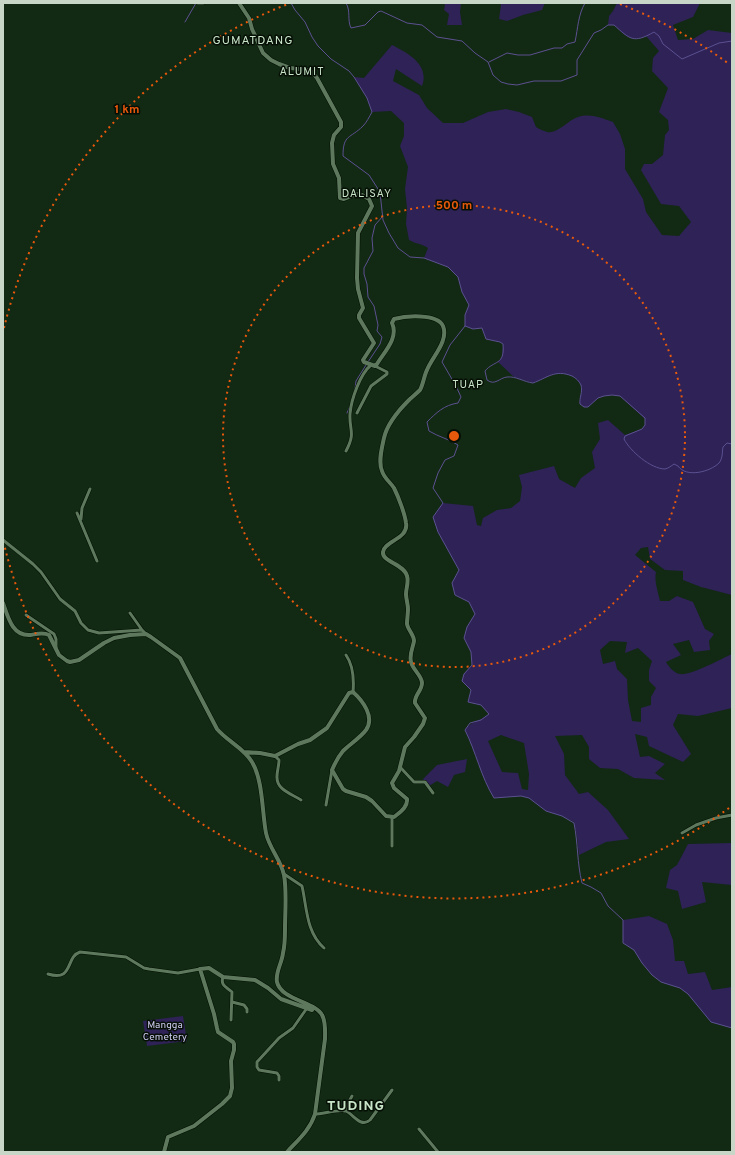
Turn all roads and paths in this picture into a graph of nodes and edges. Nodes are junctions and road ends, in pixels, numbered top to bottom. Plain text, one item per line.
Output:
1 (199, 3) edge
2 (203, 3) edge
3 (239, 3) edge
4 (373, 366) junction
5 (357, 413) dead end
6 (346, 450) dead end
7 (90, 489) dead end
8 (77, 513) dead end
9 (80, 519) junction
10 (3, 540) edge
11 (97, 561) dead end
12 (3, 603) edge
13 (130, 613) dead end
14 (26, 615) dead end
15 (142, 630) junction
16 (146, 634) junction
17 (56, 648) junction
18 (346, 655) dead end
19 (354, 692) junction
20 (244, 752) junction
21 (275, 756) junction
22 (400, 767) junction
23 (332, 770) junction
24 (433, 793) dead end
25 (301, 800) dead end
26 (326, 805) dead end
27 (732, 814) edge
28 (392, 817) junction
29 (682, 833) dead end
30 (392, 846) dead end
31 (284, 874) junction
32 (324, 948) dead end
33 (200, 969) junction
34 (48, 974) dead end
35 (223, 977) junction
36 (232, 1002) junction
37 (307, 1008) junction
38 (247, 1012) dead end
39 (320, 1012) junction
40 (231, 1020) dead end
41 (280, 1080) dead end
42 (392, 1090) dead end
43 (352, 1096) dead end
44 (344, 1111) junction
45 (315, 1114) junction
46 (419, 1129) dead end
47 (164, 1152) edge
48 (287, 1152) edge
49 (438, 1152) edge

1 - 2 street
3 - 4 street
4 - 5 street
4 - 6 street
4 - 22 street
7 - 9 street
8 - 9 street
9 - 11 street
10 - 15 street
12 - 17 street
13 - 15 street
14 - 17 street
15 - 16 street
16 - 17 street
16 - 20 street
18 - 19 street
19 - 21 street
19 - 23 street
20 - 21 street
20 - 31 street
21 - 25 street
22 - 24 street
22 - 28 street
23 - 26 street
23 - 28 street
27 - 29 street
28 - 30 street
31 - 32 street
31 - 39 street
33 - 34 street
33 - 35 street
33 - 47 street
35 - 36 street
35 - 37 street
36 - 38 street
36 - 40 street
37 - 39 street
37 - 41 street
39 - 45 street
42 - 44 street
43 - 44 street
44 - 45 street
45 - 48 street
46 - 49 street

